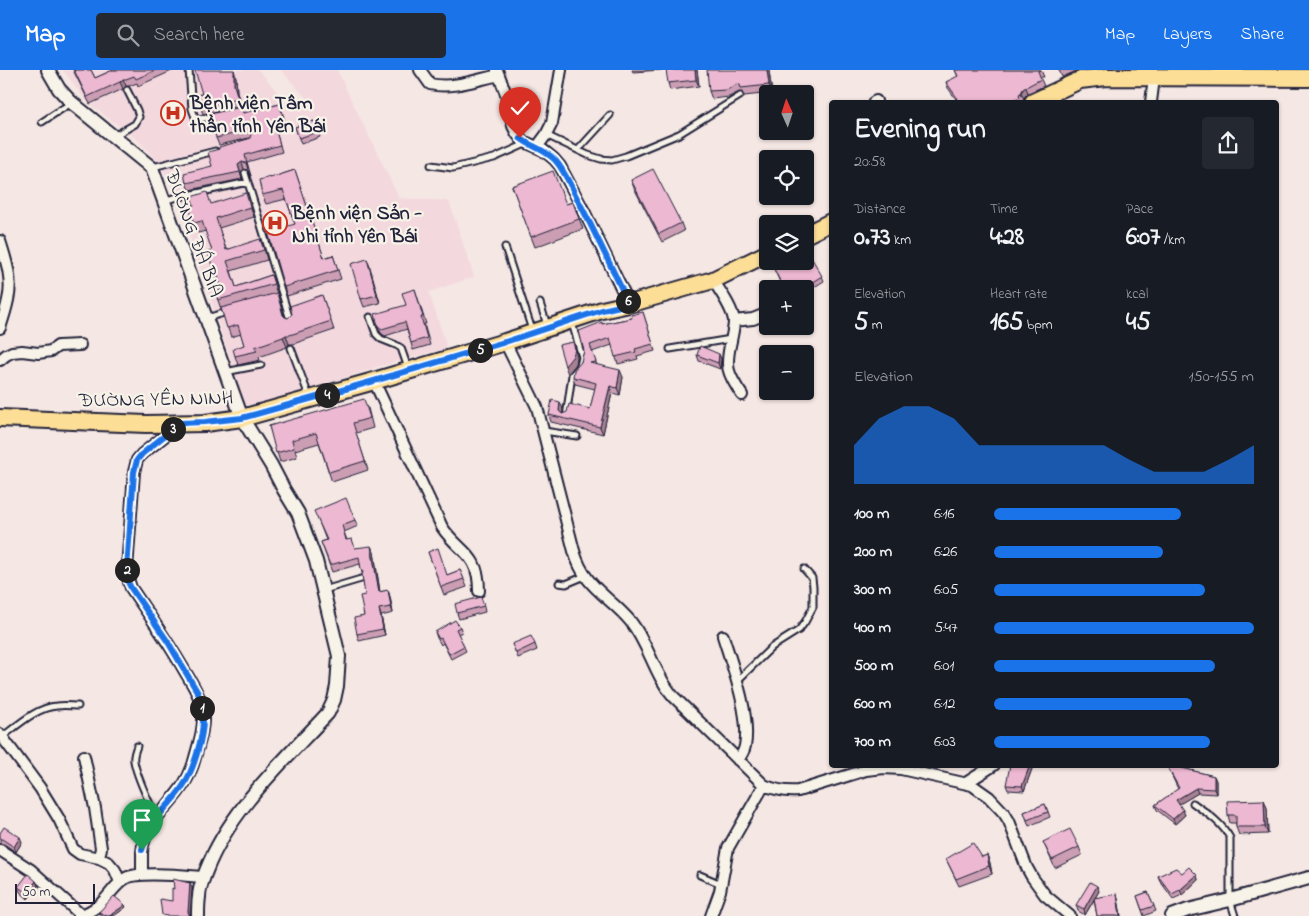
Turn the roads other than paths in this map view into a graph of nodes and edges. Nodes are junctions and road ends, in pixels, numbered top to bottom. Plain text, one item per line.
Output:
1 (48, 70) edge
2 (189, 70) edge
3 (420, 70) edge
4 (561, 70) edge
5 (498, 72) edge
6 (1218, 74) edge
7 (1154, 78) junction
8 (1309, 78) edge
9 (128, 90) dead end
10 (740, 96) edge
11 (1037, 100) edge
12 (1151, 100) edge
13 (71, 102) junction
14 (222, 115) edge
15 (610, 116) dead end
16 (42, 122) dead end
17 (546, 135) junction
18 (114, 136) junction
19 (533, 145) junction
20 (223, 149) edge
21 (578, 150) junction
22 (431, 165) dead end
23 (152, 168) junction
24 (245, 173) edge
25 (248, 182) junction
26 (165, 200) junction
27 (829, 223) edge
28 (814, 230) edge
29 (0, 241) edge
30 (505, 247) dead end
31 (759, 257) edge
32 (713, 280) junction
33 (540, 303) dead end
34 (629, 304) junction
35 (231, 311) edge
36 (370, 317) dead end
37 (759, 317) edge
38 (206, 319) junction
39 (571, 320) junction
40 (734, 321) junction
41 (291, 323) edge
42 (0, 328) edge
43 (541, 330) junction
44 (731, 338) junction
45 (505, 342) junction
46 (80, 345) dead end
47 (291, 348) dead end
48 (670, 349) dead end
49 (0, 360) edge
50 (261, 366) dead end
51 (410, 371) junction
52 (225, 372) junction
53 (374, 381) junction
54 (742, 395) dead end
55 (310, 400) junction
56 (566, 417) edge
57 (0, 418) edge
58 (242, 418) junction
59 (180, 423) junction
60 (544, 431) junction
61 (577, 436) dead end
62 (804, 568) dead end
63 (585, 576) junction
64 (361, 579) edge
65 (559, 583) dead end
66 (324, 590) junction
67 (479, 591) dead end
68 (723, 636) dead end
69 (737, 681) junction
70 (78, 706) dead end
71 (1, 735) edge
72 (137, 746) dead end
73 (84, 756) dead end
74 (738, 760) junction
75 (989, 768) edge
76 (966, 783) junction
77 (764, 785) junction
78 (1193, 803) dead end
79 (156, 818) junction
80 (0, 850) edge
81 (99, 858) junction
82 (142, 874) junction
83 (700, 875) dead end
84 (204, 877) junction
85 (1309, 878) edge
86 (120, 882) junction
87 (721, 884) junction
88 (1230, 900) junction
89 (83, 915) edge
90 (198, 916) edge
91 (711, 916) edge
92 (1070, 916) edge
93 (1172, 916) edge
94 (1235, 916) edge

1 - 13 street, ĐƯỜNG ĐÁ BIA
2 - 14 lane
3 - 5 street
4 - 17 street
5 - 19 street
6 - 7 main road
6 - 8 main road
7 - 11 main road
7 - 12 street
9 - 18 lane
10 - 21 lane
13 - 16 lane
13 - 18 street, ĐƯỜNG ĐÁ BIA
15 - 21 lane
17 - 19 street
17 - 21 lane
18 - 23 street, ĐƯỜNG ĐÁ BIA
19 - 22 lane
19 - 34 street
20 - 23 lane
23 - 26 street, ĐƯỜNG ĐÁ BIA
24 - 25 lane
25 - 26 lane
25 - 41 lane
26 - 38 street, ĐƯỜNG ĐÁ BIA
27 - 28 main road
29 - 42 street
30 - 43 lane
31 - 32 main road, ĐƯỜNG YÊN NINH
32 - 34 main road, ĐƯỜNG YÊN NINH
32 - 40 street
33 - 43 lane
34 - 39 main road, ĐƯỜNG YÊN NINH
35 - 38 lane
36 - 51 lane
37 - 40 street
38 - 52 street, ĐƯỜNG ĐÁ BIA
39 - 43 main road, ĐƯỜNG YÊN NINH
39 - 56 lane
40 - 44 street
43 - 45 main road, ĐƯỜNG YÊN NINH
44 - 48 lane
44 - 54 street
45 - 51 main road, ĐƯỜNG YÊN NINH
45 - 60 street
46 - 49 street
47 - 55 lane
50 - 52 lane
51 - 53 main road, ĐƯỜNG YÊN NINH
52 - 58 street, ĐƯỜNG ĐÁ BIA
53 - 55 main road, ĐƯỜNG YÊN NINH
53 - 67 street
55 - 58 main road, ĐƯỜNG YÊN NINH
57 - 59 main road, ĐƯỜNG YÊN NINH
58 - 59 main road, ĐƯỜNG YÊN NINH
58 - 66 street, ĐƯỜNG ĐÁ BIA
59 - 79 street
60 - 61 lane
60 - 63 street
62 - 69 lane
63 - 65 lane
63 - 74 street
64 - 66 lane
66 - 84 street, ĐƯỜNG ĐÁ BIA
68 - 69 street
69 - 74 street
70 - 71 lane
71 - 81 street
72 - 79 lane
73 - 81 street
74 - 77 street
75 - 76 street
76 - 77 street
76 - 92 street
77 - 87 street
78 - 88 lane
79 - 82 street
80 - 89 street
81 - 86 street
82 - 84 street
82 - 86 street
83 - 87 lane
84 - 90 street, ĐƯỜNG ĐÁ BIA
85 - 88 street
86 - 89 street
87 - 91 street
88 - 93 street
88 - 94 lane

